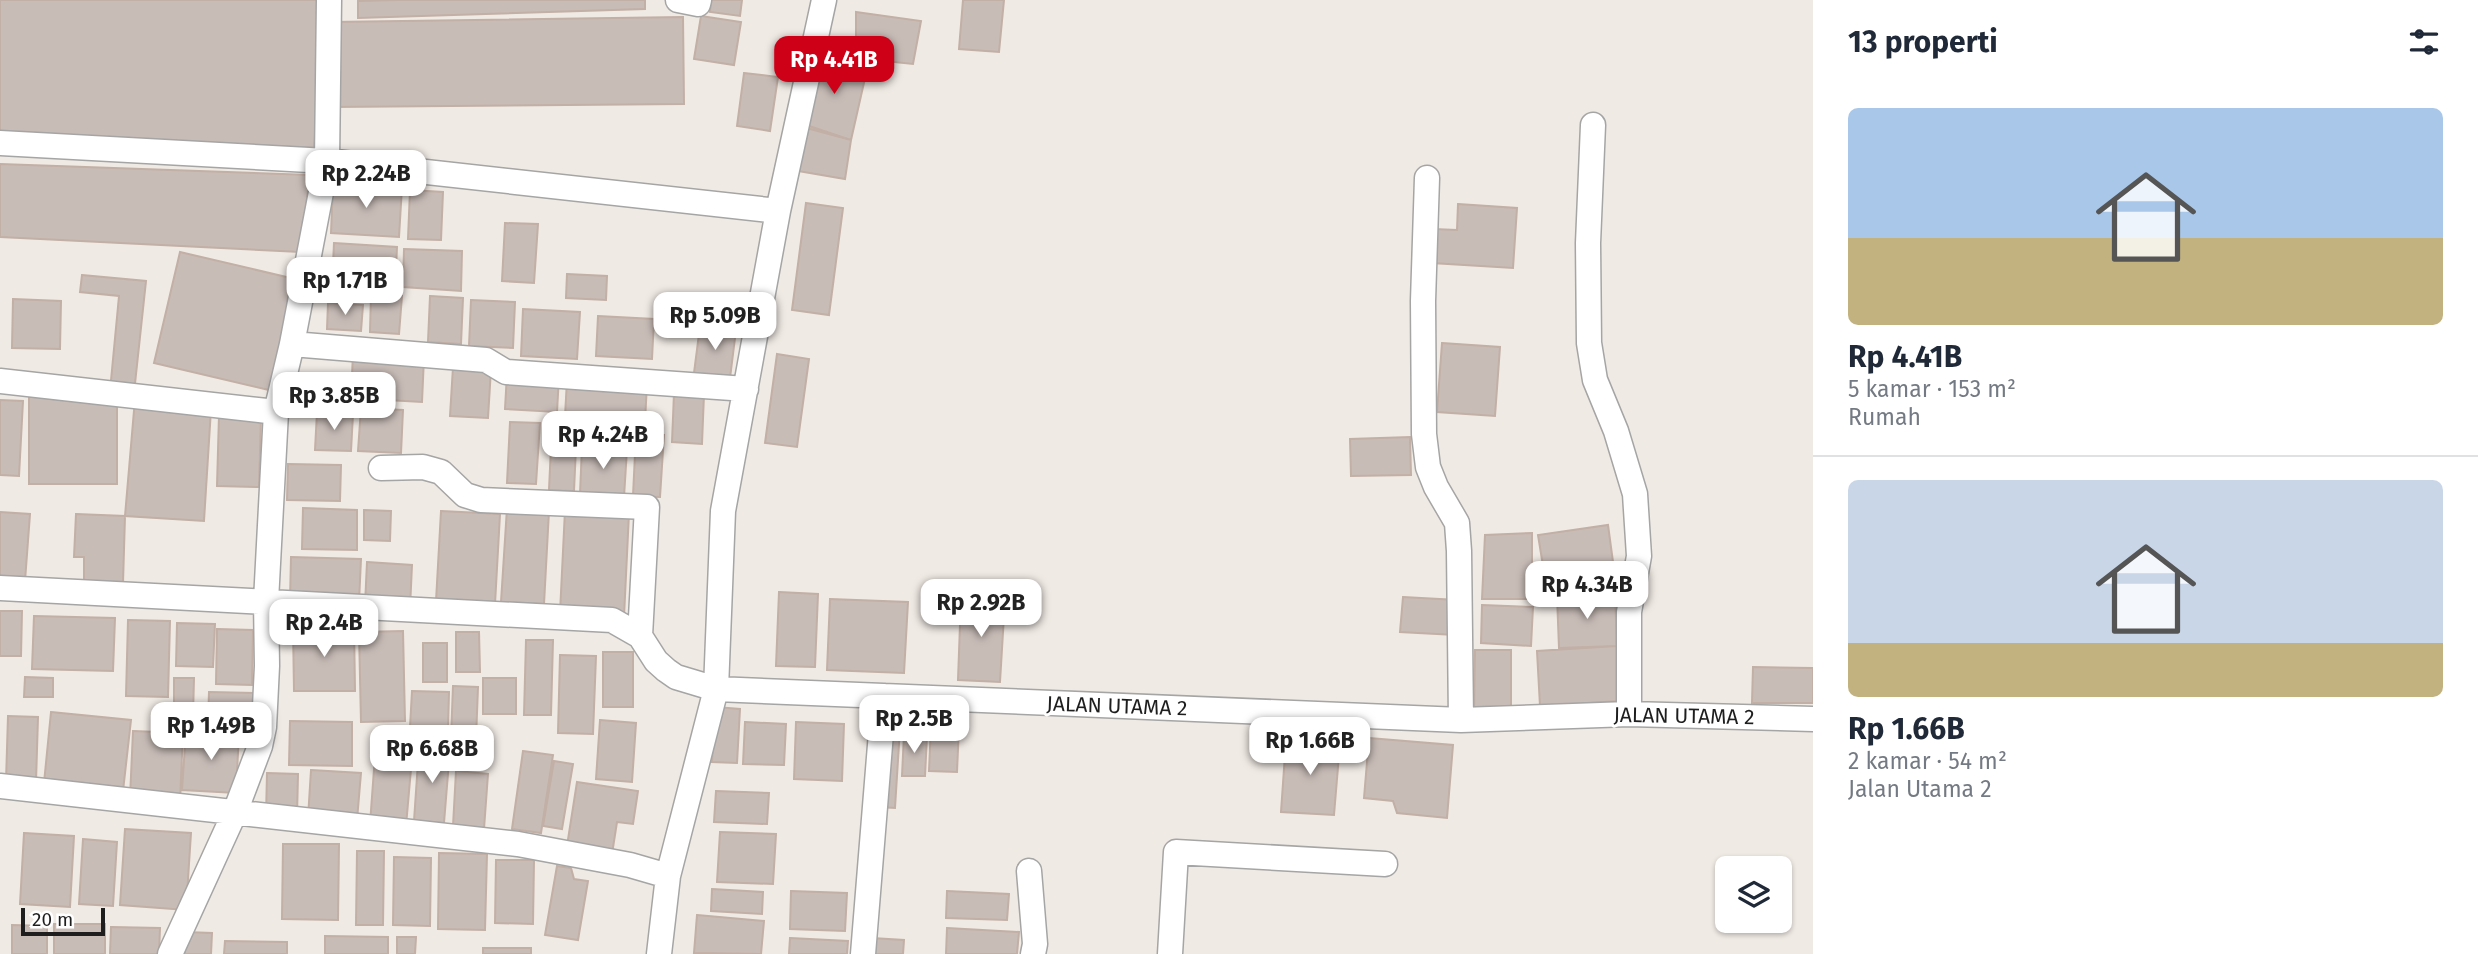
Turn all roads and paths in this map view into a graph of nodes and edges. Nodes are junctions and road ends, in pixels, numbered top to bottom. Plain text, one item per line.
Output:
1 (329, 0) edge
2 (678, 0) edge
3 (699, 0) edge
4 (824, 0) edge
5 (1593, 125) dead end
6 (0, 143) edge
7 (327, 161) junction
8 (1427, 178) dead end
9 (778, 211) junction
10 (292, 344) junction
11 (0, 382) edge
12 (746, 389) junction
13 (276, 412) junction
14 (381, 468) dead end
15 (0, 588) edge
16 (266, 601) junction
17 (640, 636) junction
18 (716, 689) junction
19 (884, 696) junction
20 (1629, 714) junction
21 (1813, 719) edge
22 (1461, 720) junction
23 (0, 786) edge
24 (235, 812) junction
25 (1385, 864) dead end
26 (1029, 871) dead end
27 (668, 876) junction
28 (170, 954) edge
29 (659, 954) edge
30 (863, 954) edge
31 (1033, 954) edge
32 (1170, 954) edge

1 - 7 street
2 - 3 street
4 - 9 street
5 - 20 street
6 - 7 street
7 - 9 street
7 - 10 street
8 - 22 street
9 - 12 street
10 - 12 street
10 - 13 street
11 - 13 street
12 - 18 street
13 - 16 street
14 - 17 street
15 - 16 street
16 - 17 street
16 - 24 street
17 - 18 street, JALAN UTAMA 2
18 - 19 street, JALAN UTAMA 2
18 - 27 street
19 - 22 street, JALAN UTAMA 2
19 - 30 street
20 - 21 street, JALAN UTAMA 2
20 - 22 street, JALAN UTAMA 2
23 - 24 street
24 - 27 street
24 - 28 street
25 - 32 street
26 - 31 street
27 - 29 street

